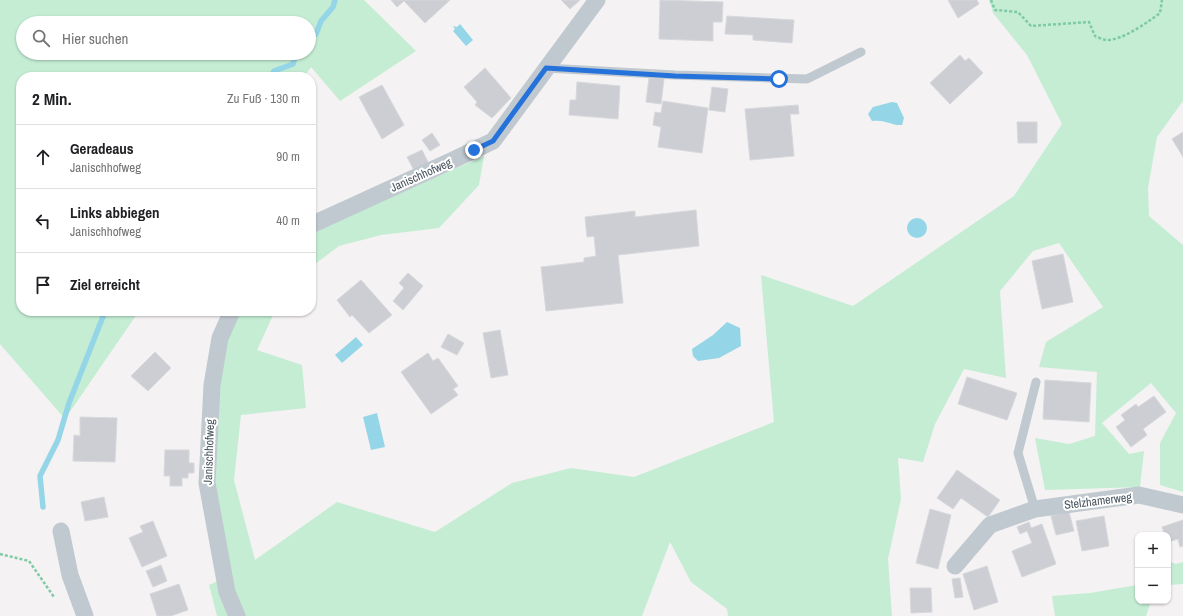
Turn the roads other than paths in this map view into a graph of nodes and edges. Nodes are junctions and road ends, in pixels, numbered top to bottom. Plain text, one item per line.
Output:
1 (597, 0) edge
2 (861, 52) dead end
3 (546, 68) junction
4 (316, 222) edge
5 (230, 316) edge
6 (1036, 382) dead end
7 (1183, 505) edge
8 (1035, 508) junction
9 (61, 531) dead end
10 (955, 566) dead end
11 (85, 616) edge
12 (237, 616) edge

1 - 3 street, Janischhofweg
2 - 3 lane
3 - 4 street, Janischhofweg
5 - 12 street, Janischhofweg
6 - 8 lane
7 - 8 street, Stelzhamerweg
8 - 10 street, Stelzhamerweg
9 - 11 street

